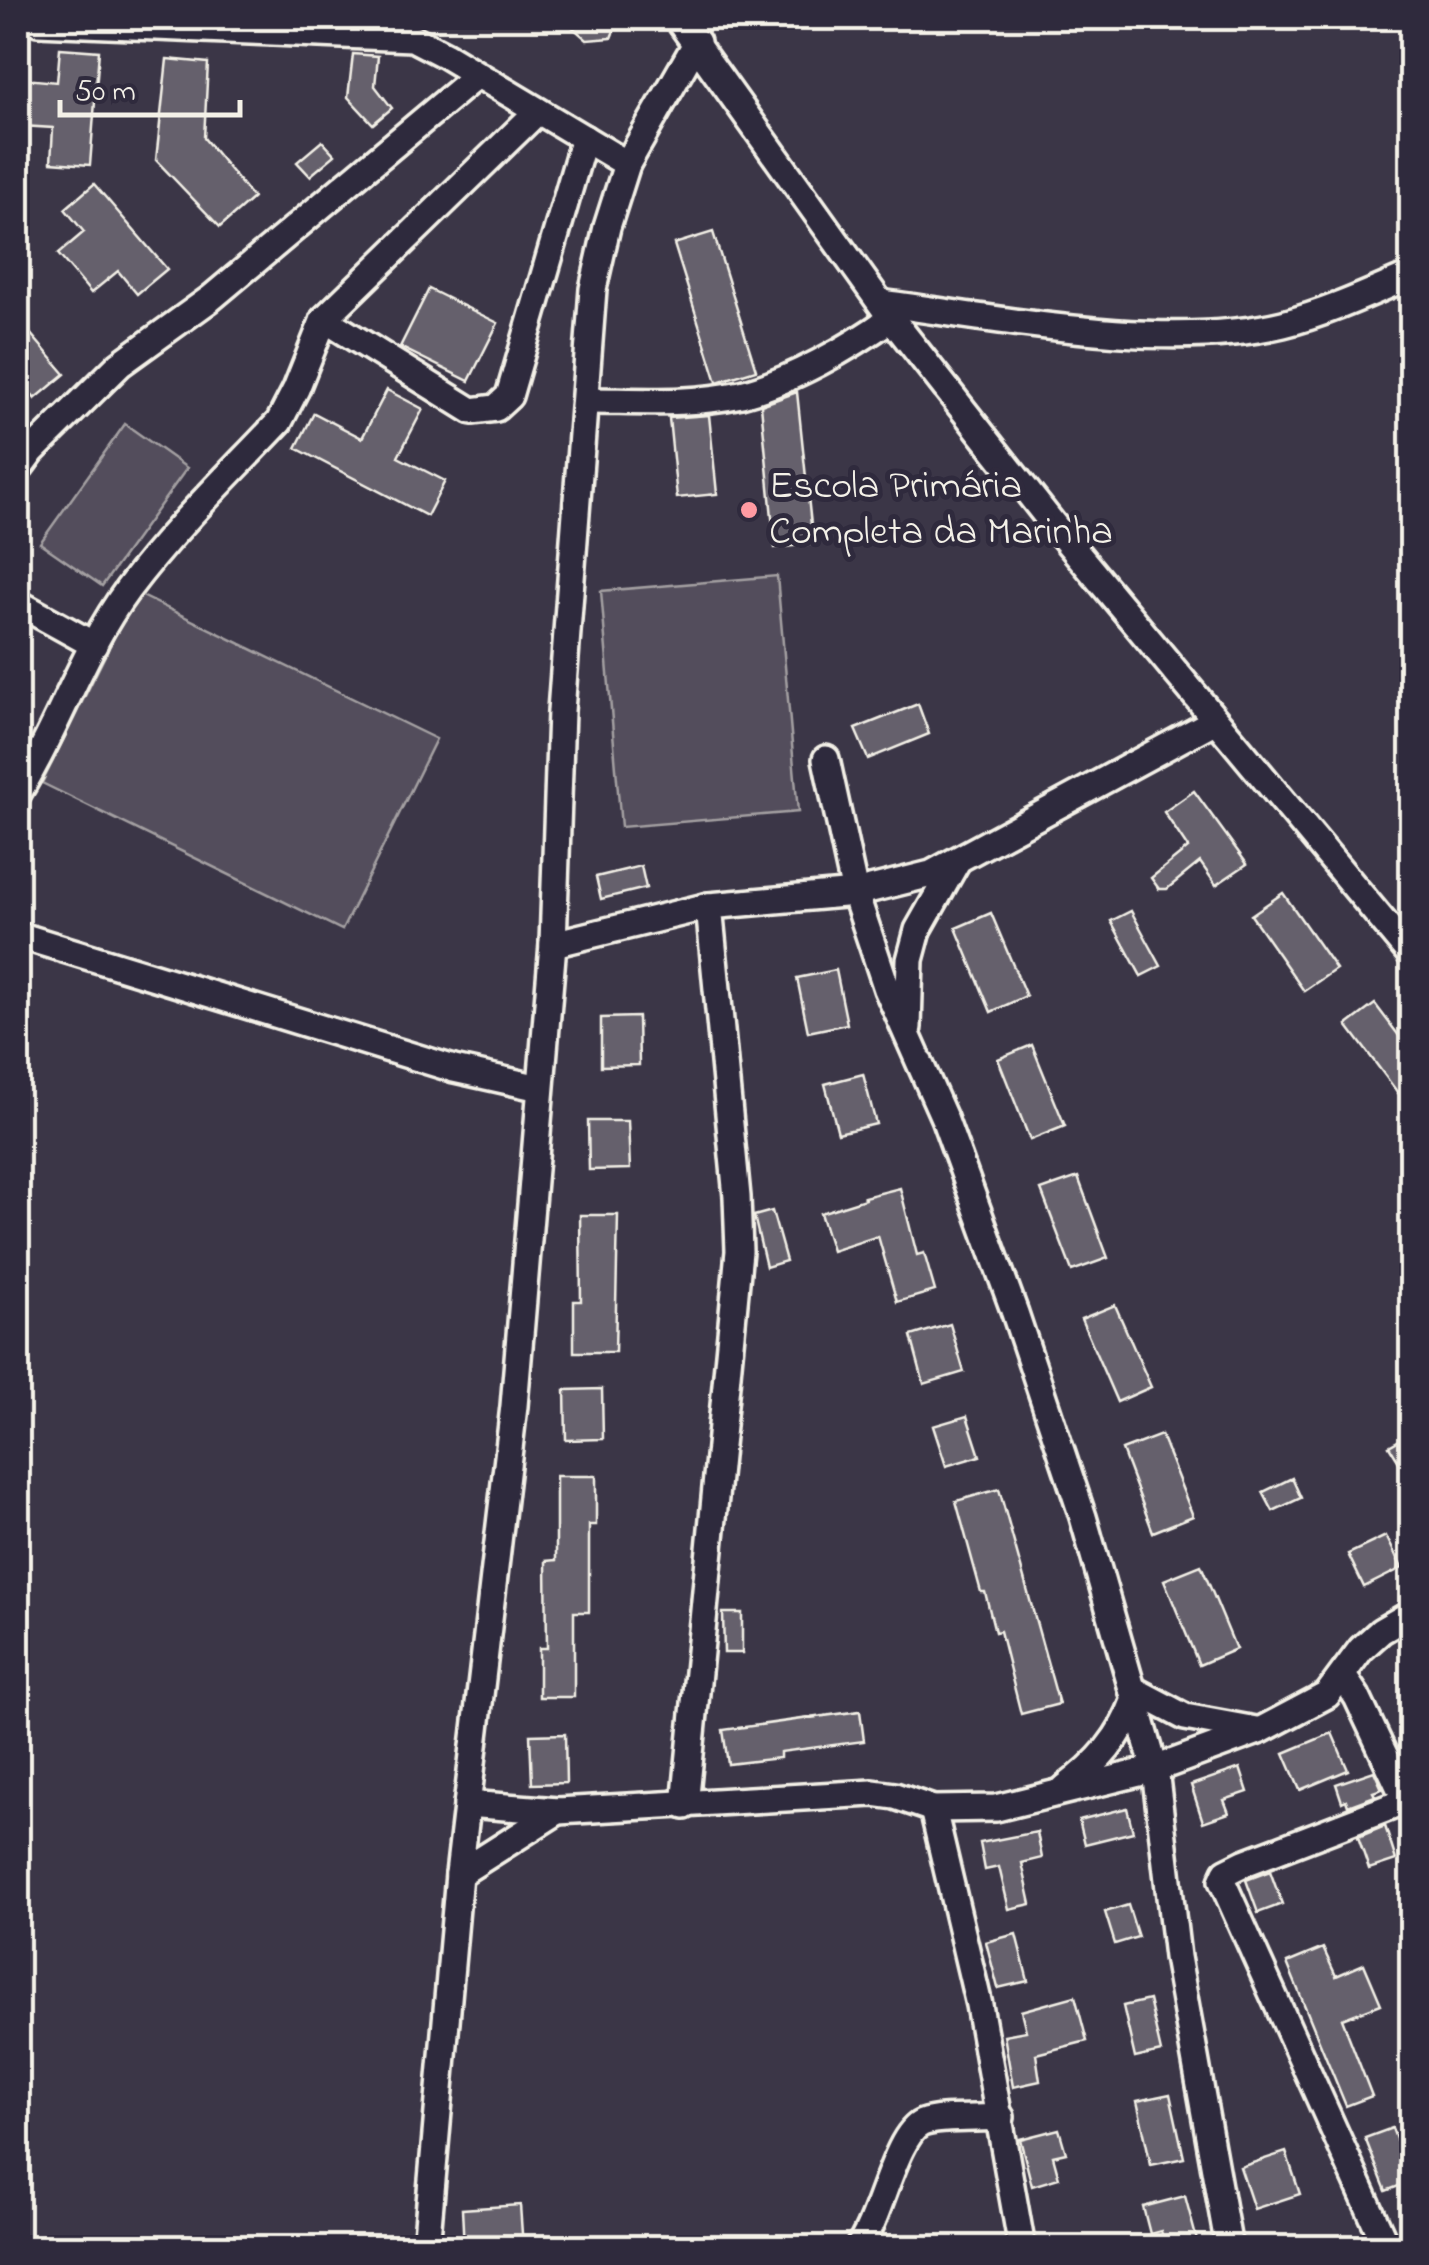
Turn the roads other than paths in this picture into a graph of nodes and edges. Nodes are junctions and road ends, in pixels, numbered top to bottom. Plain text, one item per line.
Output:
1 (26, 18) edge
2 (677, 18) edge
3 (697, 42) junction
4 (476, 76) junction
5 (538, 111) junction
6 (584, 138) junction
7 (627, 164) junction
8 (1412, 275) edge
9 (886, 311) junction
10 (324, 320) junction
11 (587, 402) junction
12 (18, 470) edge
13 (18, 603) edge
14 (94, 644) junction
15 (1214, 720) junction
16 (826, 758) dead end
17 (18, 792) edge
18 (958, 859) junction
19 (854, 893) junction
20 (710, 906) junction
21 (18, 935) edge
22 (553, 944) junction
23 (1412, 956) edge
24 (908, 1036) junction
25 (540, 1088) junction
26 (1412, 1614) edge
27 (1344, 1676) junction
28 (1133, 1694) junction
29 (1260, 1730) junction
30 (1155, 1769) junction
31 (1052, 1796) junction
32 (467, 1804) junction
33 (685, 1806) junction
34 (1409, 1807) edge
35 (934, 1809) junction
36 (558, 1811) junction
37 (459, 1874) junction
38 (1001, 2118) junction
39 (426, 2248) edge
40 (858, 2248) edge
41 (1022, 2248) edge
42 (1229, 2248) edge
43 (1387, 2248) edge

1 - 4 street
2 - 3 street
3 - 7 street
3 - 9 street
4 - 5 street
4 - 12 street
5 - 6 street
5 - 10 street
6 - 7 street
6 - 10 street
7 - 11 street
8 - 9 street
9 - 11 street
9 - 15 street
10 - 14 street
11 - 22 street
13 - 14 street
14 - 17 street
15 - 18 street
15 - 23 street
16 - 19 street
18 - 19 street
18 - 24 street
19 - 20 street
19 - 24 street
20 - 22 street
20 - 33 street
21 - 25 street
22 - 25 street
24 - 28 street
25 - 32 street
26 - 27 street
27 - 29 street
27 - 34 street
28 - 29 street
28 - 30 street
28 - 31 street
29 - 30 street
30 - 31 street
30 - 42 street
31 - 35 street
32 - 36 street
32 - 37 street
33 - 35 street
33 - 36 street
34 - 43 street
35 - 38 street
36 - 37 street
37 - 39 street
38 - 40 street
38 - 41 street

